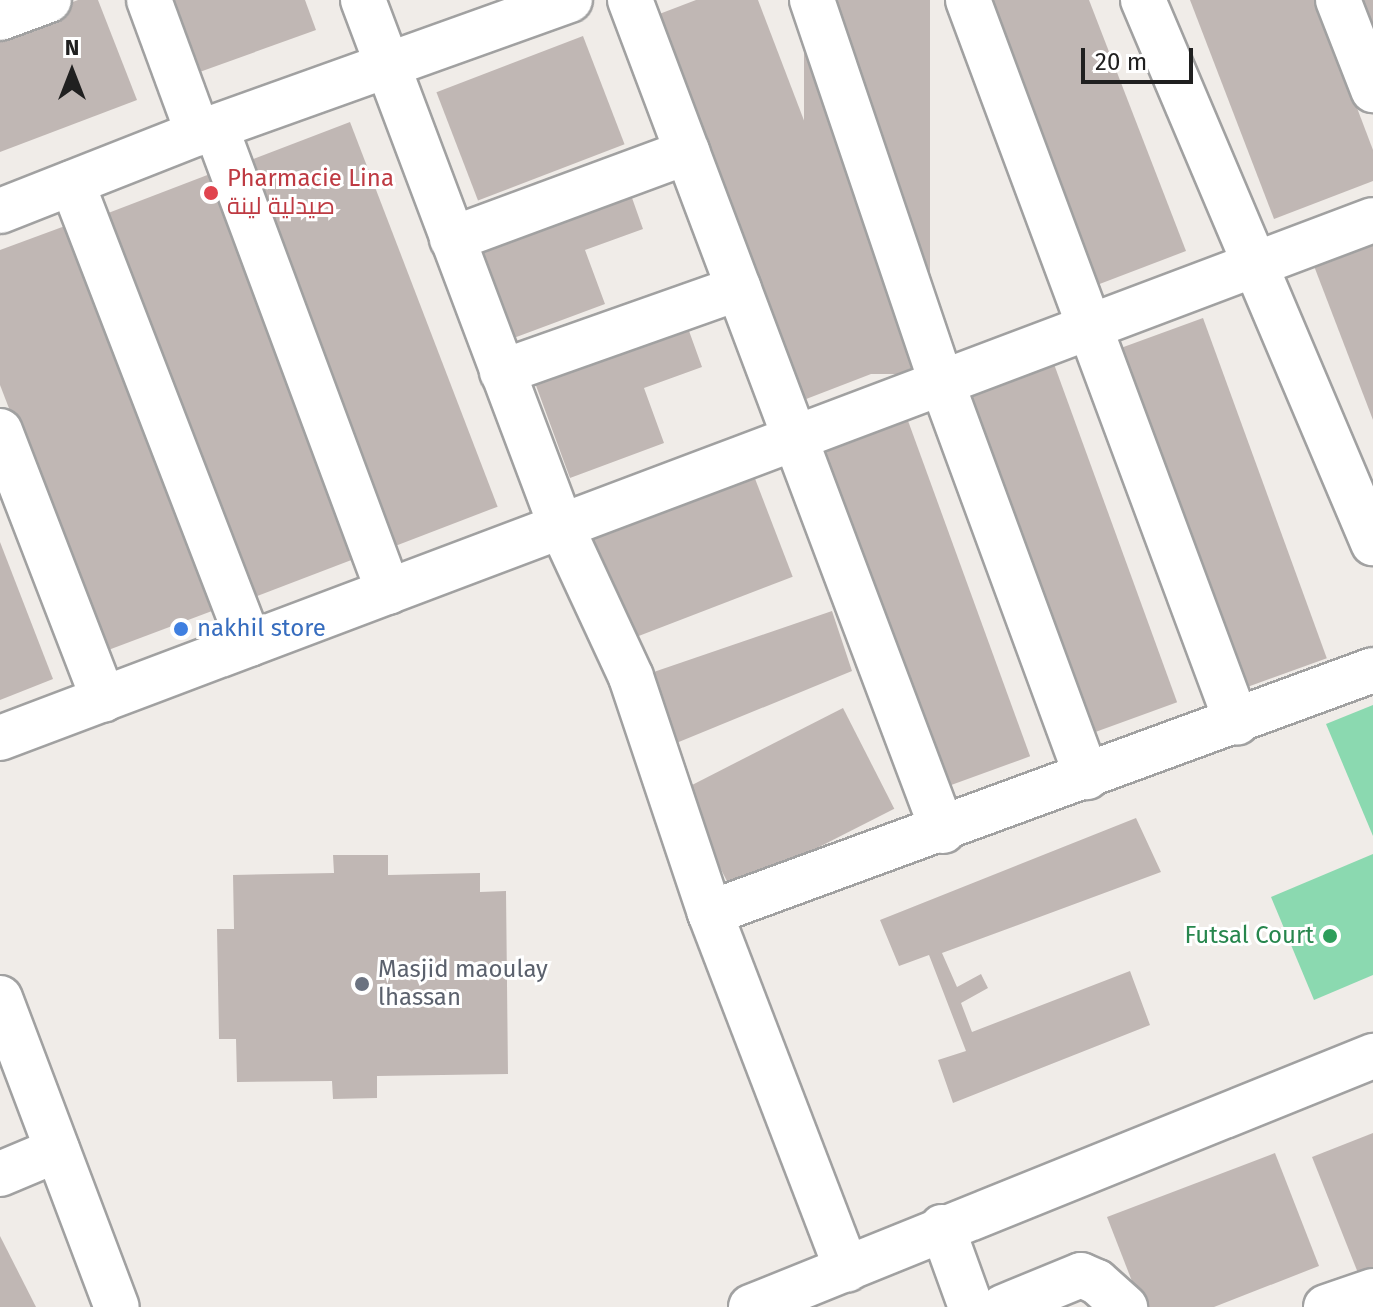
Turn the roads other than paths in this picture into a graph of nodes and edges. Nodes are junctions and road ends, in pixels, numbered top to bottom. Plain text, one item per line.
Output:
1 (49, 0) edge
2 (149, 0) edge
3 (363, 0) edge
4 (570, 0) edge
5 (630, 0) edge
6 (812, 0) edge
7 (968, 0) edge
8 (1143, 0) edge
9 (1338, 0) edge
10 (508, 11) edge
11 (0, 18) edge
12 (387, 67) junction
13 (1373, 90) edge
14 (207, 130) junction
15 (687, 152) junction
16 (72, 183) junction
17 (0, 211) edge
18 (1373, 220) edge
19 (452, 239) junction
20 (1254, 265) junction
21 (739, 288) junction
22 (1091, 327) junction
23 (502, 372) junction
24 (942, 383) junction
25 (0, 431) edge
26 (796, 439) junction
27 (561, 526) junction
28 (1373, 543) edge
29 (389, 592) junction
30 (250, 644) junction
31 (1373, 670) edge
32 (104, 700) junction
33 (1237, 723) junction
34 (0, 738) edge
35 (1087, 777) junction
36 (943, 831) junction
37 (710, 913) junction
38 (3, 1013) edge
39 (1373, 1056) edge
40 (57, 1150) junction
41 (0, 1174) edge
42 (942, 1227) junction
43 (847, 1270) junction
44 (1372, 1293) edge
45 (117, 1307) edge
46 (751, 1307) edge
47 (971, 1307) edge
48 (1003, 1307) edge
49 (1125, 1307) edge
50 (1326, 1307) edge

1 - 11 street
2 - 14 street
3 - 12 street
4 - 10 street
5 - 15 street
6 - 24 street
7 - 22 street
8 - 20 street
9 - 13 street
10 - 12 street
12 - 14 street
12 - 19 street
14 - 16 street
14 - 29 street
15 - 19 street
15 - 21 street
16 - 17 street
16 - 30 street
18 - 20 street
19 - 23 street
20 - 22 street
20 - 28 street
21 - 23 street
21 - 26 street
22 - 24 street
22 - 33 street
23 - 27 street
24 - 26 street
24 - 35 street
25 - 32 street
26 - 27 street
26 - 36 street
27 - 29 street
27 - 37 street
29 - 30 street
30 - 32 street
31 - 33 street
32 - 34 street
33 - 35 street
35 - 36 street
36 - 37 street
37 - 43 street
38 - 40 street
39 - 42 street
40 - 41 street
40 - 45 street
42 - 43 street
42 - 47 street
43 - 46 street
44 - 50 street
48 - 49 street

